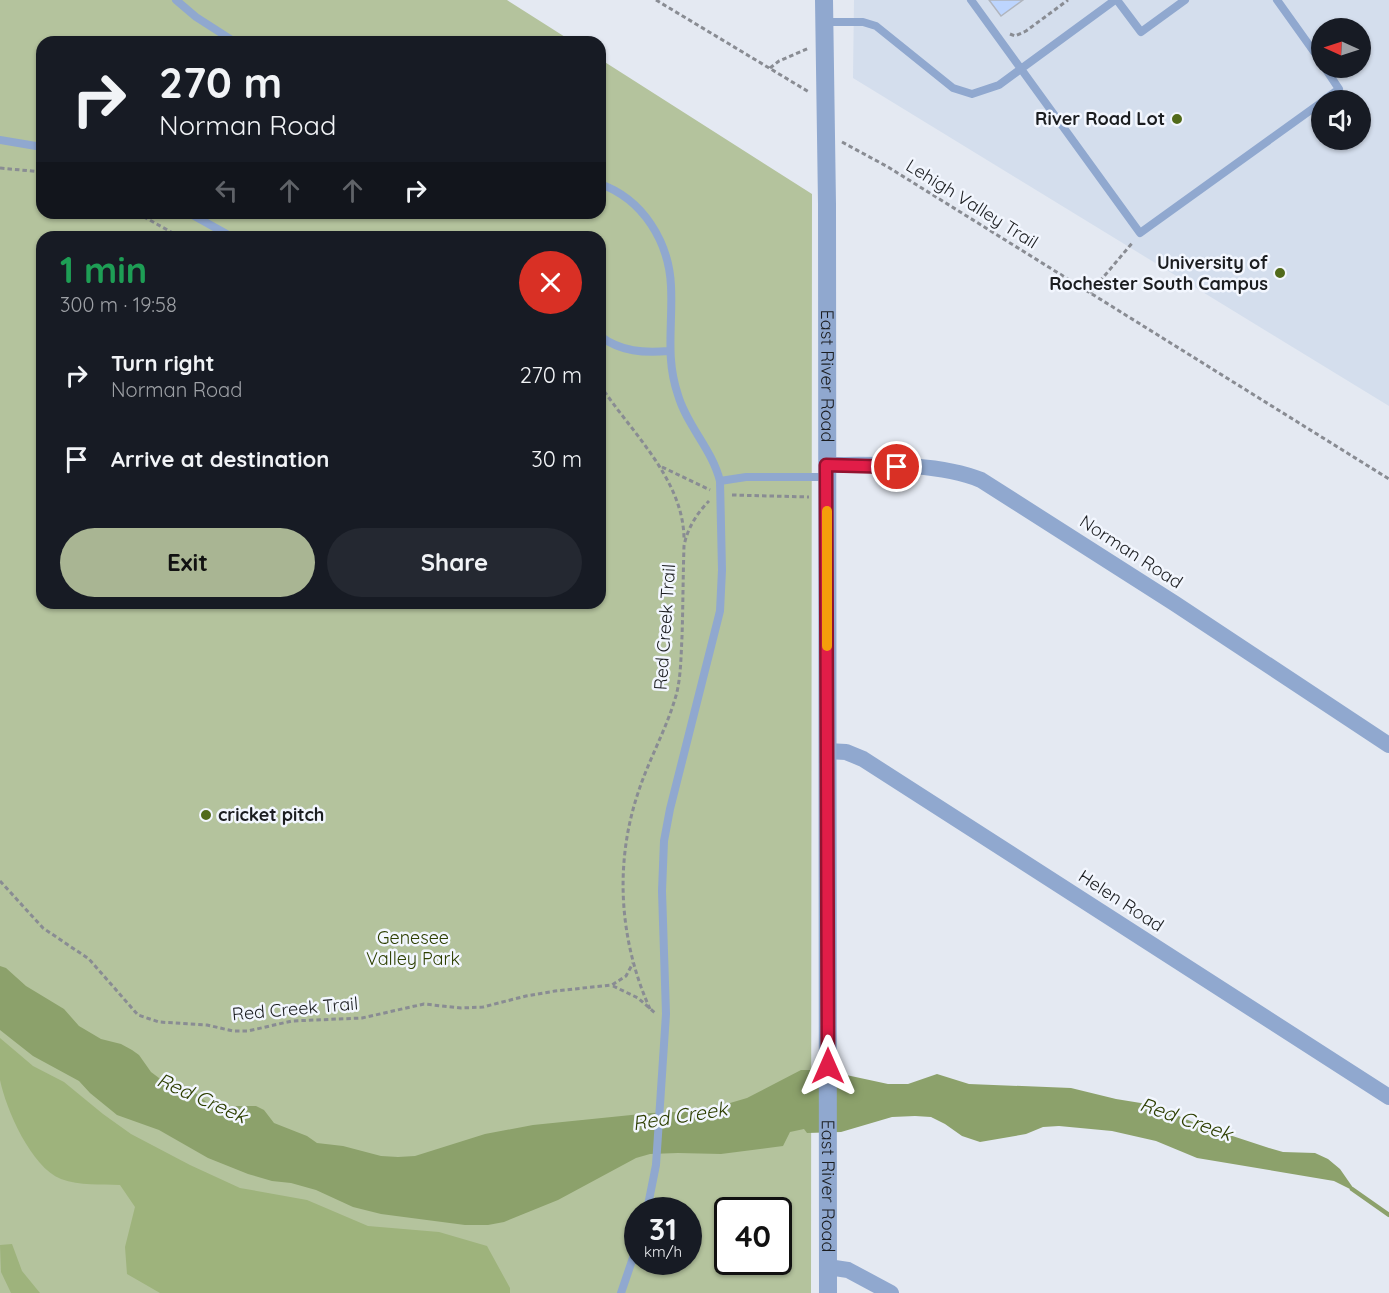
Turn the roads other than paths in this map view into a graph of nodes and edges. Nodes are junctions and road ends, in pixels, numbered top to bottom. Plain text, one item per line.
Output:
1 (176, 0) edge
2 (824, 0) edge
3 (971, 0) edge
4 (1116, 0) edge
5 (1185, 0) edge
6 (1277, 0) edge
7 (824, 22) junction
8 (226, 36) edge
9 (1311, 48) edge
10 (1020, 69) junction
11 (1332, 78) edge
12 (1339, 90) edge
13 (1311, 110) edge
14 (0, 140) edge
15 (36, 146) edge
16 (606, 187) edge
17 (200, 219) edge
18 (221, 231) edge
19 (606, 340) edge
20 (669, 351) junction
21 (826, 471) junction
22 (720, 481) junction
23 (1389, 745) edge
24 (827, 751) junction
25 (1389, 1097) edge
26 (650, 1197) edge
27 (828, 1267) junction
28 (627, 1275) edge
29 (621, 1293) edge
30 (828, 1293) edge
31 (891, 1293) edge

1 - 8 lane
2 - 7 street, East River Road
3 - 10 lane
4 - 5 lane
4 - 10 lane
6 - 9 lane
7 - 10 lane
7 - 21 street, East River Road
10 - 13 lane
11 - 12 lane
14 - 15 lane
16 - 20 lane
17 - 18 lane
19 - 20 lane
20 - 22 lane
21 - 22 lane
21 - 23 street, Norman Road
21 - 24 street, East River Road
22 - 26 lane
24 - 25 street, Helen Road
24 - 27 street, East River Road
27 - 30 street, East River Road
27 - 31 street
28 - 29 lane

